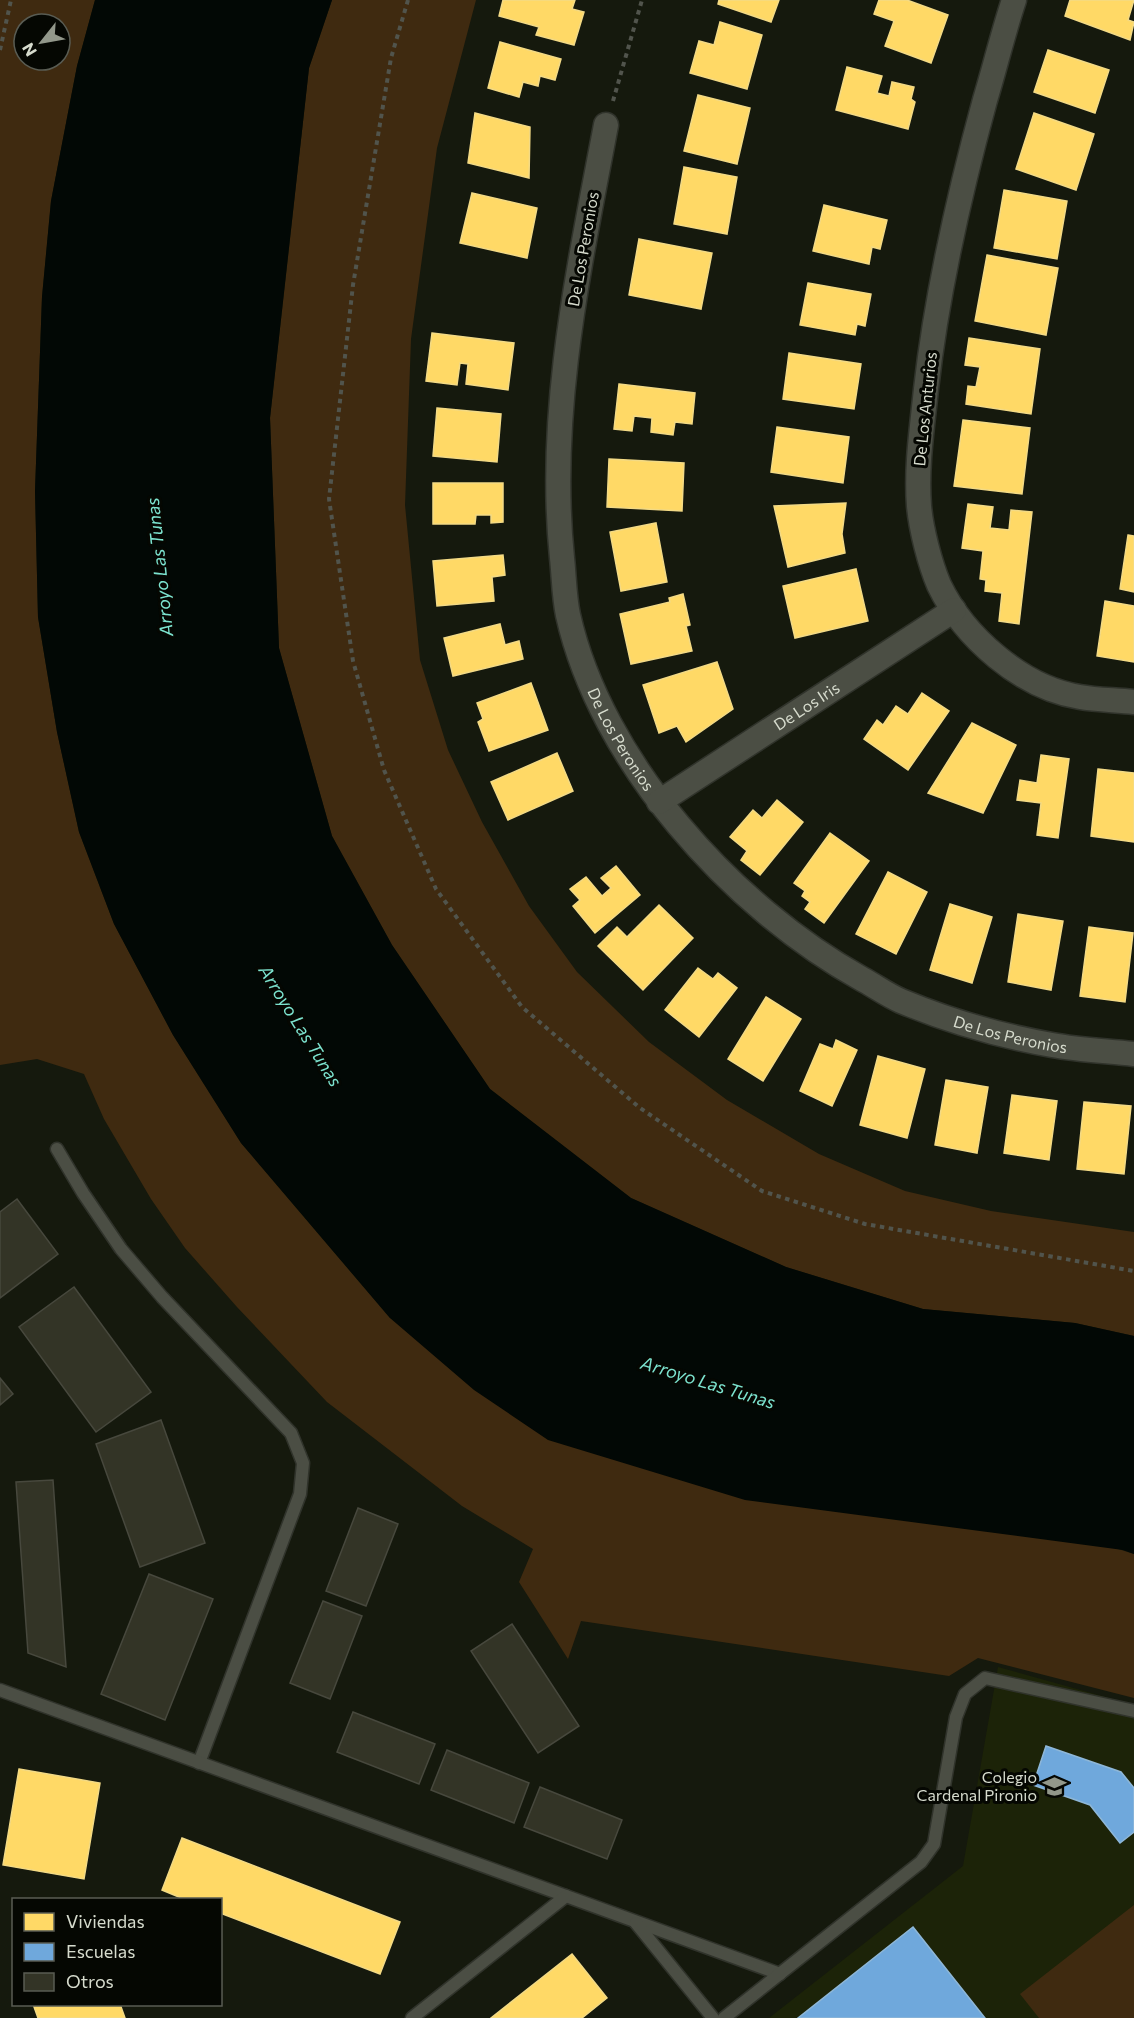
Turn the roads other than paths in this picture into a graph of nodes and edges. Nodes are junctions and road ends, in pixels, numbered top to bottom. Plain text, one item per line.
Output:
1 (1014, 0) edge
2 (606, 125) road end
3 (954, 610) junction
4 (1134, 702) edge
5 (658, 802) junction
6 (1134, 1054) edge
7 (57, 1149) dead end
8 (0, 1690) edge
9 (1134, 1711) edge
10 (199, 1763) junction
11 (566, 1896) junction
12 (635, 1922) junction
13 (780, 1974) junction
14 (412, 2018) edge
15 (712, 2018) edge
16 (724, 2018) edge

1 - 3 street, De Los Anturios
2 - 5 street, De Los Peronios
3 - 4 street, De Los Anturios
3 - 5 street, De Los Iris
5 - 6 street, De Los Peronios
7 - 10 lane
8 - 10 lane
9 - 13 lane
10 - 11 lane
11 - 12 lane
11 - 14 lane
12 - 13 lane
12 - 15 lane
13 - 16 lane

